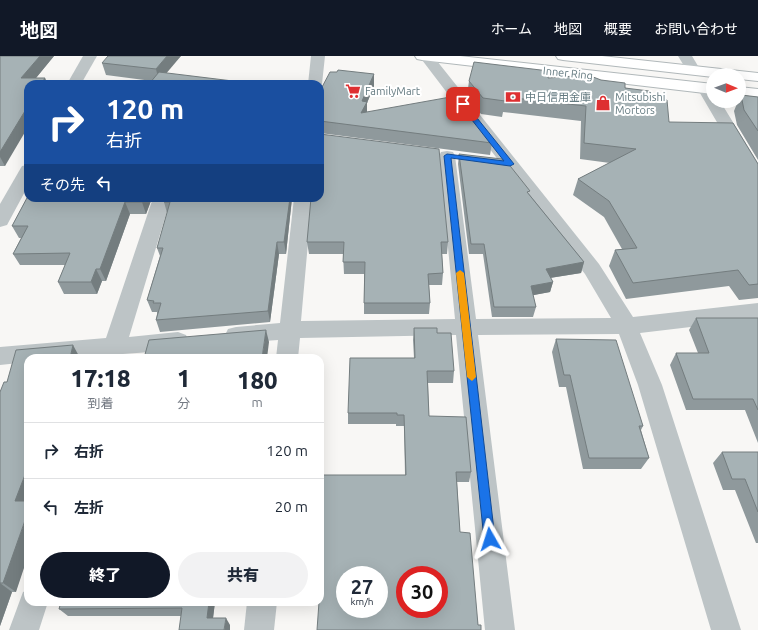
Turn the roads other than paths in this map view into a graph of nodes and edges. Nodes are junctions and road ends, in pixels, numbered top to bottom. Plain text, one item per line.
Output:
1 (90, 56) edge
2 (318, 56) edge
3 (422, 56) edge
4 (426, 56) edge
5 (563, 56) edge
6 (685, 56) edge
7 (694, 71) junction
8 (706, 72) edge
9 (746, 76) edge
10 (758, 77) edge
11 (76, 80) edge
12 (315, 80) edge
13 (706, 89) edge
14 (746, 93) edge
15 (758, 94) edge
16 (720, 108) edge
17 (447, 156) dead end
18 (486, 161) edge
19 (510, 164) junction
20 (24, 177) edge
21 (758, 177) edge
22 (161, 202) edge
23 (303, 202) edge
24 (0, 221) edge
25 (758, 311) edge
26 (627, 326) junction
27 (466, 327) junction
28 (290, 330) junction
29 (113, 352) edge
30 (56, 354) edge
31 (287, 354) edge
32 (24, 355) edge
33 (0, 356) edge
34 (32, 606) edge
35 (262, 606) edge
36 (24, 630) edge
37 (259, 630) edge
38 (500, 630) edge
39 (726, 630) edge

1 - 11 street
2 - 12 street
3 - 4 main road, Inner Ring
4 - 13 main road, Inner Ring
4 - 19 street
5 - 7 main road, Inner Ring
6 - 7 street
7 - 8 main road, Inner Ring
9 - 10 main road
14 - 15 main road
16 - 21 street
17 - 27 street
18 - 19 street
19 - 26 street
20 - 24 street
22 - 29 street
23 - 28 street
25 - 26 street
26 - 27 street
26 - 39 street
27 - 28 street
27 - 38 street
28 - 29 street
28 - 31 street
29 - 30 street
32 - 33 street
34 - 36 street
35 - 37 street

